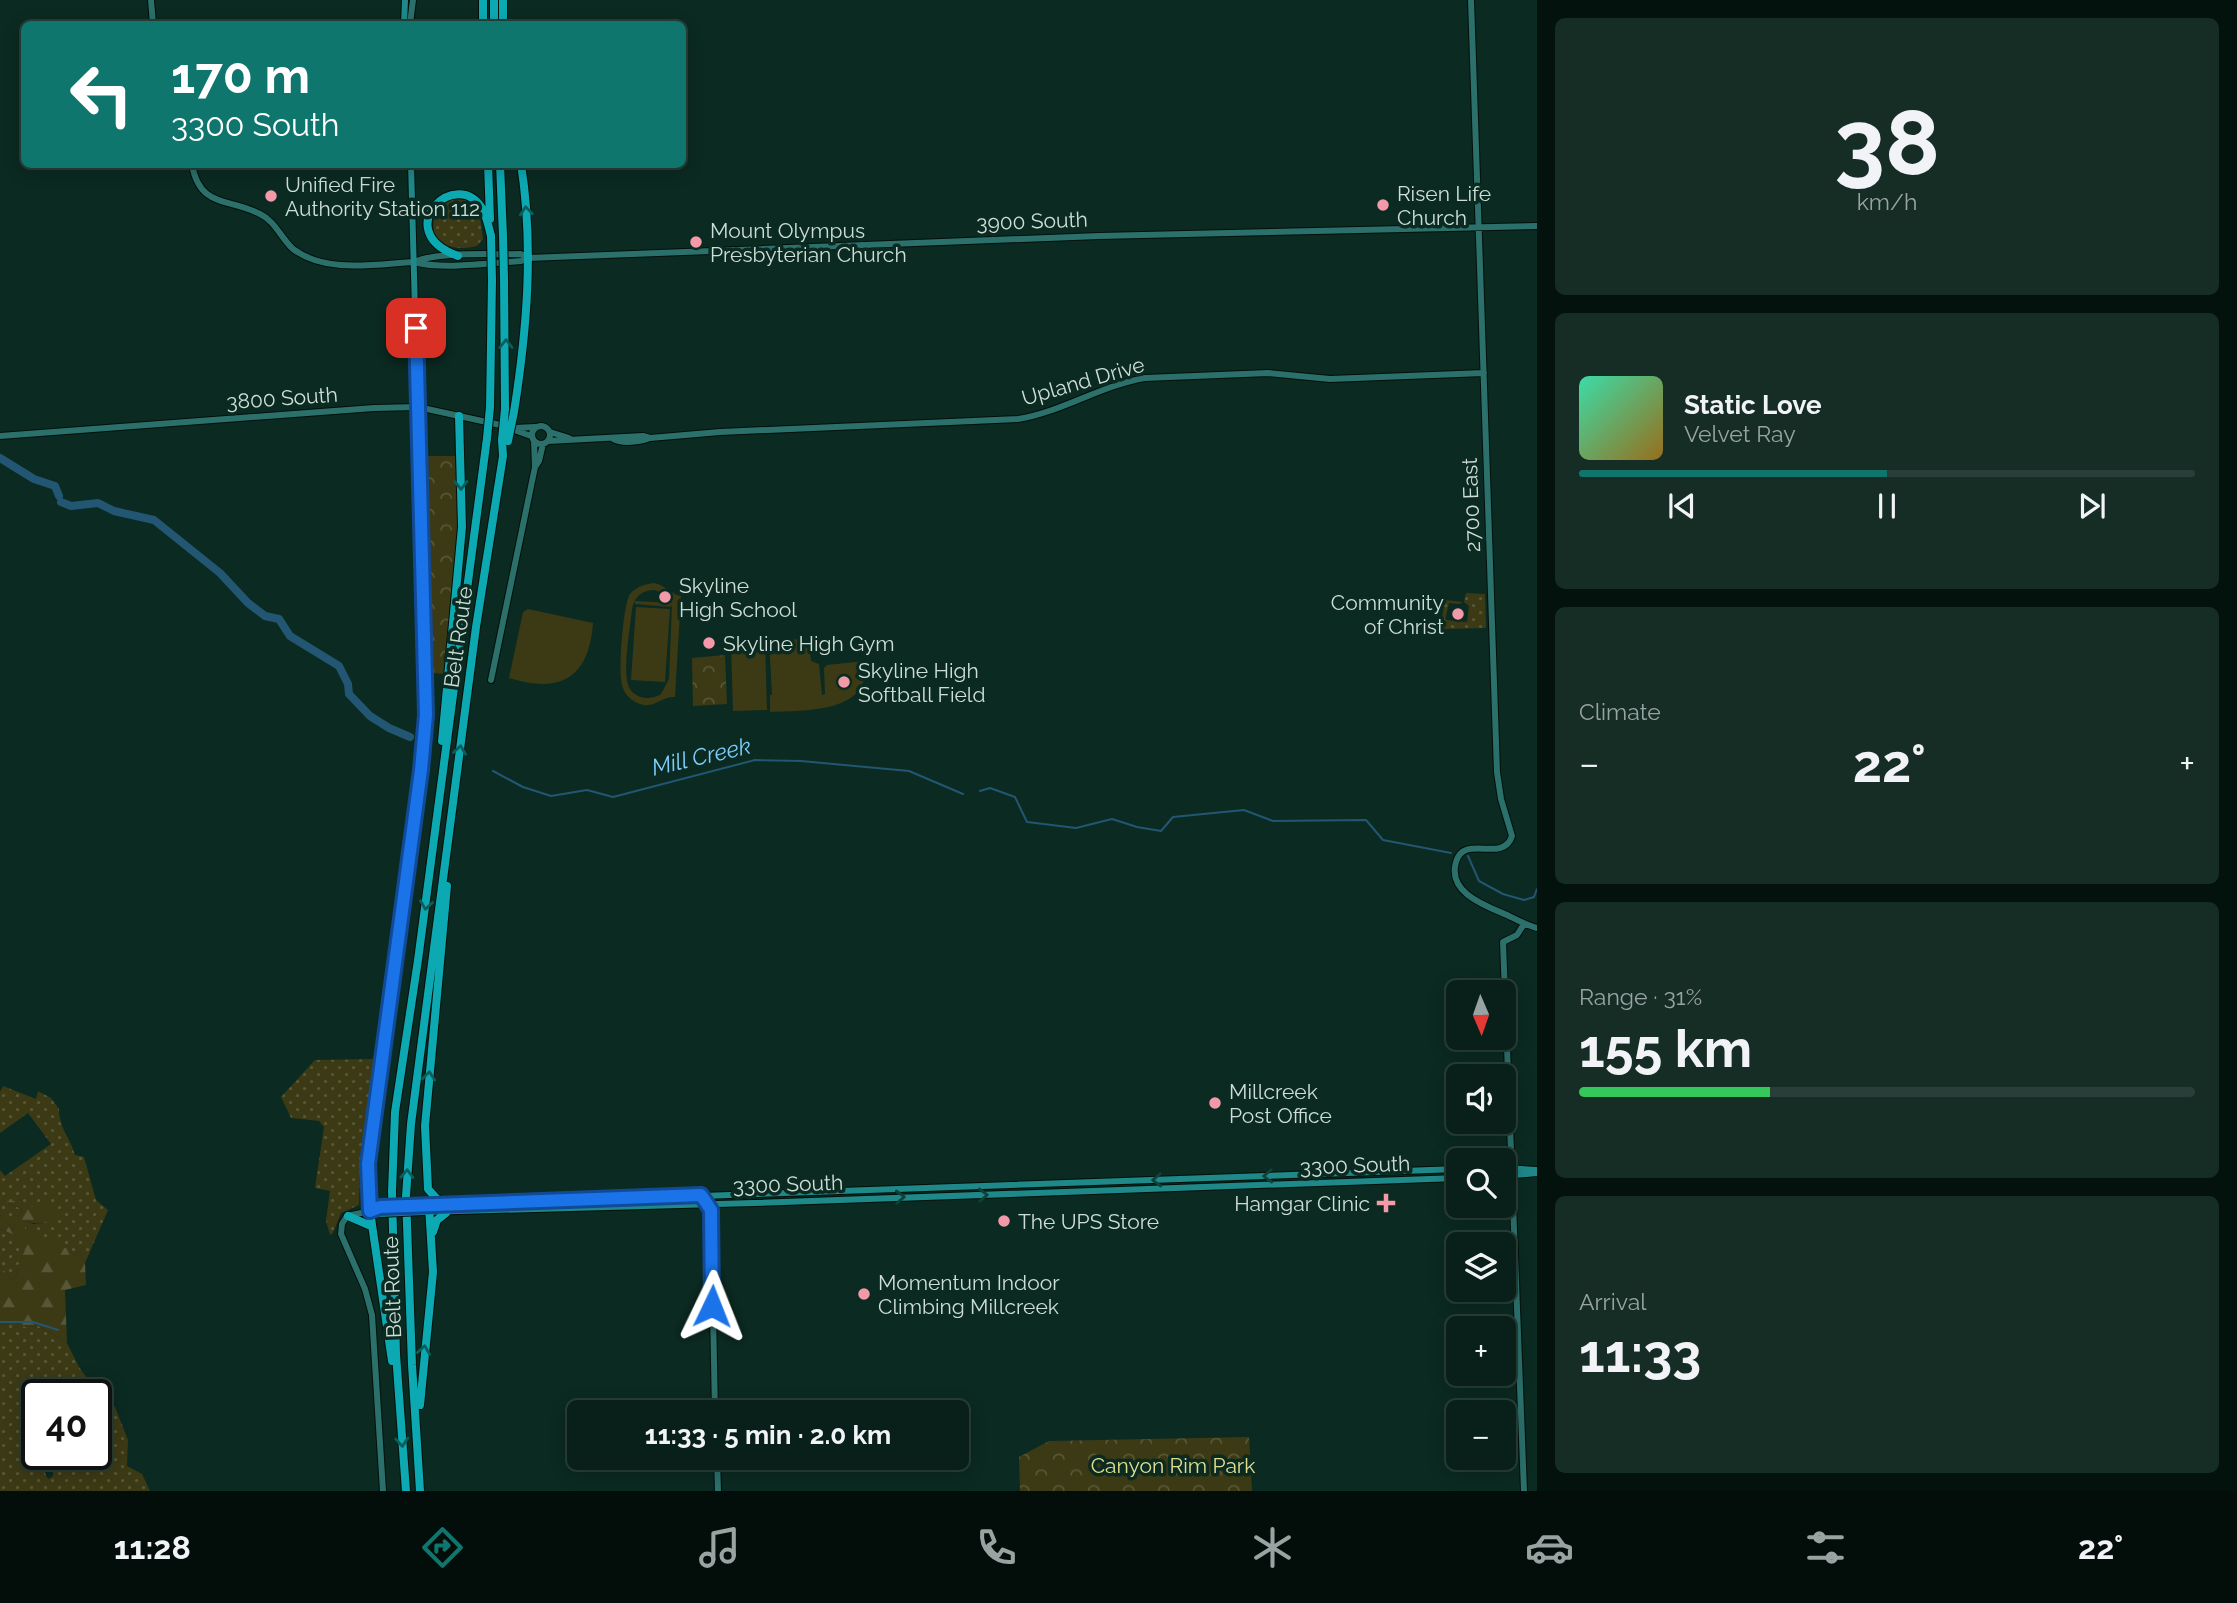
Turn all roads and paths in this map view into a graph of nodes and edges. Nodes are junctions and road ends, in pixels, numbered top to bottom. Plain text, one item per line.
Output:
1 (151, 0) edge
2 (405, 0) edge
3 (413, 0) edge
4 (483, 0) edge
5 (494, 0) edge
6 (503, 0) edge
7 (1471, 0) edge
8 (153, 21) edge
9 (404, 21) edge
10 (410, 21) edge
11 (483, 21) edge
12 (494, 21) edge
13 (503, 21) edge
14 (193, 168) edge
15 (411, 168) edge
16 (488, 168) edge
17 (500, 168) edge
18 (521, 168) edge
19 (1537, 226) edge
20 (1478, 228) junction
21 (491, 236) junction
22 (458, 256) junction
23 (528, 258) junction
24 (414, 262) junction
25 (1484, 373) junction
26 (418, 407) junction
27 (509, 410) junction
28 (459, 416) junction
29 (535, 427) junction
30 (514, 428) junction
31 (550, 432) junction
32 (0, 436) edge
33 (569, 438) junction
34 (650, 438) junction
35 (533, 439) junction
36 (612, 439) junction
37 (545, 442) junction
38 (535, 467) junction
39 (491, 680) dead end
40 (451, 818) junction
41 (435, 837) junction
42 (1524, 924) junction
43 (1537, 928) edge
44 (1511, 1148) edge
45 (1516, 1168) edge
46 (1446, 1169) edge
47 (1537, 1171) edge
48 (1516, 1175) edge
49 (1446, 1178) edge
50 (701, 1195) junction
51 (709, 1205) junction
52 (425, 1209) junction
53 (448, 1209) junction
54 (370, 1211) junction
55 (348, 1216) junction
56 (1514, 1218) edge
57 (371, 1226) junction
58 (432, 1242) junction
59 (397, 1374) junction
60 (715, 1400) edge
61 (418, 1443) junction
62 (717, 1470) edge
63 (383, 1491) edge
64 (407, 1491) edge
65 (420, 1491) edge
66 (718, 1491) edge
67 (1524, 1491) edge

1 - 8 street
2 - 9 main road
3 - 10 street
4 - 11 highway
5 - 12 highway
6 - 13 highway
7 - 20 street, 2700 East
14 - 24 street
15 - 24 main road
16 - 21 highway, Belt Route
27 -> 17 highway, Belt Route, bridge
23 -> 18 highway
19 - 20 street, 3900 South
20 - 23 street, 3900 South
20 - 25 street, 2700 East
21 - 22 highway
21 - 41 highway, Belt Route, bridge
22 - 23 street, 3900 South
22 - 24 street, 3900 South
23 - 24 street, 3900 South
23 - 27 highway
24 - 26 main road
25 - 34 street, Upland Drive
25 - 42 street, 2700 East
26 - 28 street
26 - 32 street, 3800 South
26 - 54 main road
40 -> 27 highway, Belt Route, bridge
28 - 30 street
28 -> 41 highway
29 - 30 street
29 - 31 street, Upland Drive
29 - 35 street
30 - 35 street
31 - 33 street, Upland Drive
31 - 37 street
33 - 36 street, Upland Drive
33 - 37 street, Upland Drive
34 - 36 street, Upland Drive
34 - 36 street, Upland Drive
35 - 37 street
35 - 38 street
37 - 38 street
38 - 39 street
53 -> 40 highway
61 -> 40 highway, Belt Route
41 -> 59 highway, Belt Route
42 - 43 street, 2700 East
42 - 44 street
45 - 47 main road
46 -> 50 main road, 3300 South
47 - 48 main road
51 -> 49 main road, 3300 South
50 - 51 street
50 - 53 main road, 3300 South
51 - 53 main road, 3300 South
51 - 60 street
52 - 53 main road, 3300 South
52 - 54 main road, 3300 South, bridge
52 - 58 highway
53 - 58 highway
54 - 55 street
54 - 57 highway
55 - 57 highway
55 - 63 street
56 - 67 street
57 - 59 highway
61 -> 58 highway
59 -> 64 highway, Belt Route
61 - 65 highway, Belt Route
62 - 66 street

